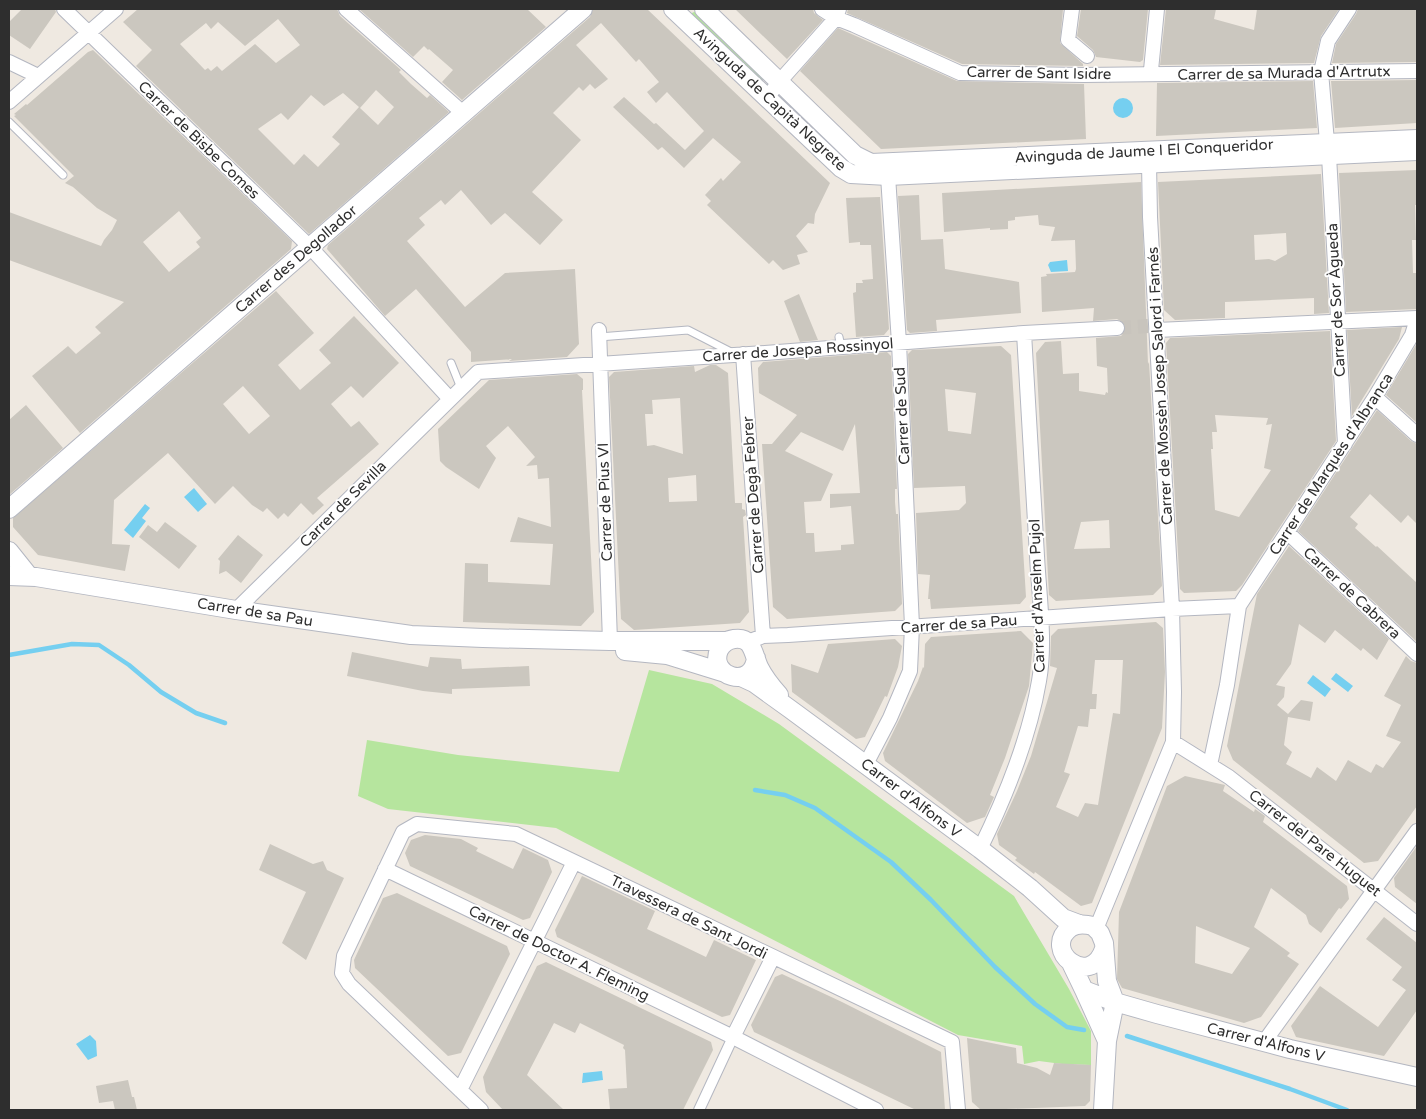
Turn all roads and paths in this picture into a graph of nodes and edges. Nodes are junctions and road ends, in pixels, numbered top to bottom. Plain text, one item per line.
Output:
1 (64, 9) edge
2 (116, 9) edge
3 (346, 9) edge
4 (583, 9) edge
5 (704, 9) edge
6 (822, 9) edge
7 (1072, 9) edge
8 (1157, 9) edge
9 (1349, 9) edge
10 (678, 10) edge
11 (838, 13) edge
12 (88, 33) junction
13 (1087, 56) dead end
14 (9, 62) edge
15 (1151, 70) junction
16 (1417, 71) edge
17 (1321, 72) junction
18 (38, 76) junction
19 (779, 82) junction
20 (767, 98) junction
21 (9, 102) edge
22 (463, 113) junction
23 (9, 122) edge
24 (1417, 139) edge
25 (1328, 149) junction
26 (1417, 151) edge
27 (1148, 157) junction
28 (879, 170) junction
29 (63, 175) dead end
30 (310, 246) junction
31 (1417, 318) edge
32 (1337, 322) junction
33 (1154, 327) junction
34 (1117, 328) tunnel mouth
35 (1024, 333) junction
36 (599, 334) joint
37 (899, 343) junction
38 (739, 354) junction
39 (451, 363) dead end
40 (600, 363) junction
41 (478, 372) joint
42 (461, 388) junction
43 (1375, 396) junction
44 (450, 399) junction
45 (1417, 435) edge
46 (1345, 444) junction
47 (9, 509) edge
48 (1286, 532) junction
49 (9, 550) edge
50 (9, 567) edge
51 (9, 576) edge
52 (29, 576) junction
53 (1239, 606) junction
54 (1172, 609) junction
55 (236, 610) junction
56 (1040, 618) junction
57 (912, 626) junction
58 (483, 638) junction
59 (610, 641) junction
60 (728, 641) junction
61 (756, 645) junction
62 (1417, 654) edge
63 (733, 675) junction
64 (790, 709) junction
65 (1173, 742) junction
66 (866, 764) junction
67 (1210, 765) junction
68 (1417, 831) edge
69 (980, 849) junction
70 (574, 862) junction
71 (385, 868) junction
72 (1030, 888) junction
73 (1374, 890) junction
74 (1417, 924) edge
75 (1088, 927) junction
76 (534, 941) junction
77 (1061, 944) junction
78 (1104, 949) junction
79 (773, 957) junction
80 (1071, 963) junction
81 (1084, 990) junction
82 (1115, 1002) junction
83 (733, 1037) junction
84 (1107, 1041) junction
85 (1264, 1042) junction
86 (1417, 1077) edge
87 (460, 1090) junction
88 (481, 1110) edge
89 (699, 1110) edge
90 (876, 1110) edge
91 (958, 1110) edge
92 (1103, 1110) edge

1 - 12 street, Carrer de Bisbe Comes
2 - 12 street
3 - 22 street
4 - 22 street, Carrer des Degollador
5 - 19 street, Avinguda de Capità Negrete
6 - 11 street, Carrer de Sant Isidre
7 - 13 street
8 - 15 street
9 - 17 street, Carrer de Sor Àgueda
10 - 20 street, Avinguda de Capità Negrete
11 - 15 street, Carrer de Sant Isidre
11 - 19 street
12 - 18 street
12 - 30 street, Carrer de Bisbe Comes
14 - 18 street
15 - 17 street, Carrer de sa Murada d'Artrutx
16 - 17 street, Carrer de sa Murada d'Artrutx
17 - 25 street, Carrer de Sor Àgueda
18 - 21 street
19 - 20 street
19 - 28 street, Avinguda de Capità Negrete
20 - 28 street, Avinguda de Capità Negrete
22 - 30 street, Carrer des Degollador
23 - 29 lane
24 - 25 street, Avinguda de Jaume I El Conqueridor
25 - 26 street, Avinguda de Jaume I El Conqueridor
25 - 27 street, Avinguda de Jaume I El Conqueridor
25 - 32 street, Carrer de Sor Àgueda
27 - 28 street, Avinguda de Jaume I El Conqueridor
27 - 33 street, Carrer de Mossèn Josep Salord i Farnés
28 - 37 street, Carrer de Sud
30 - 44 street
30 - 47 street, Carrer des Degollador
31 - 32 street
31 - 43 street, Carrer de Marquès d'Albranca
32 - 33 street
32 - 46 street, Carrer de Sor Àgueda
33 - 54 street, Carrer de Mossèn Josep Salord i Farnés
34 - 35 street, Carrer de Josepa Rossinyol
35 - 37 street, Carrer de Josepa Rossinyol
35 - 56 street, Carrer d'Anselm Pujol
36 - 38 lane
36 - 40 street, Carrer de Pius VI
37 - 38 street, Carrer de Josepa Rossinyol
37 - 57 street, Carrer de Sud
38 - 40 street, Carrer de Josepa Rossinyol
38 - 61 street, Carrer de Degà Febrer
39 - 42 lane
40 - 41 street, Carrer de Josepa Rossinyol
40 - 59 street, Carrer de Pius VI
41 - 42 street, Carrer de Sevilla
42 - 44 street, Carrer de Sevilla
43 - 45 street
43 - 46 street, Carrer de Marquès d'Albranca
44 - 55 street, Carrer de Sevilla
46 - 48 street, Carrer de Marquès d'Albranca
48 - 53 street, Carrer de Marquès d'Albranca
48 - 62 street, Carrer de Cabrera
49 - 52 street
50 - 52 street, Carrer de sa Pau
51 - 52 street, Carrer de sa Pau
52 - 55 street, Carrer de sa Pau
53 - 54 street, Carrer de sa Pau
53 - 67 street
54 - 56 street, Carrer de sa Pau
54 - 65 street, Carrer de Mossèn Josep Salord i Farnés
55 - 58 street, Carrer de sa Pau
56 - 57 street, Carrer de sa Pau
56 - 69 street, Carrer d'Anselm Pujol
57 - 61 street, Carrer de sa Pau
57 - 66 street, Carrer de Sud
58 - 59 street, Carrer de sa Pau
58 - 63 street, Carrer de sa Pau
59 - 60 street, Carrer de sa Pau
60 - 61 street
60 - 63 street
61 - 63 street
61 - 64 street, Carrer d'Alfons V
63 - 64 street, Carrer d'Alfons V
64 - 66 street, Carrer d'Alfons V
65 - 67 street, Carrer del Pare Huguet
65 - 75 street
66 - 69 street, Carrer d'Alfons V
67 - 73 street, Carrer del Pare Huguet
68 - 73 street
69 - 72 street, Carrer d'Alfons V
70 - 71 street, Travessera de Sant Jordi
70 - 76 street
70 - 79 street, Travessera de Sant Jordi
71 - 76 street, Carrer de Doctor A. Fleming
71 - 87 street
72 - 75 street, Carrer d'Alfons V
72 - 77 street, Carrer d'Alfons V
73 - 74 street, Carrer del Pare Huguet
73 - 85 street
75 - 77 street
75 - 78 street
76 - 83 street, Carrer de Doctor A. Fleming
76 - 87 street
77 - 80 street
78 - 80 street
78 - 82 street
79 - 83 street
79 - 91 street, Travessera de Sant Jordi
80 - 81 street
81 - 82 street, Carrer d'Alfons V
81 - 84 street
82 - 84 street
82 - 85 street, Carrer d'Alfons V
83 - 89 street
83 - 90 street, Carrer de Doctor A. Fleming
84 - 92 street
85 - 86 street, Carrer d'Alfons V
87 - 88 street

